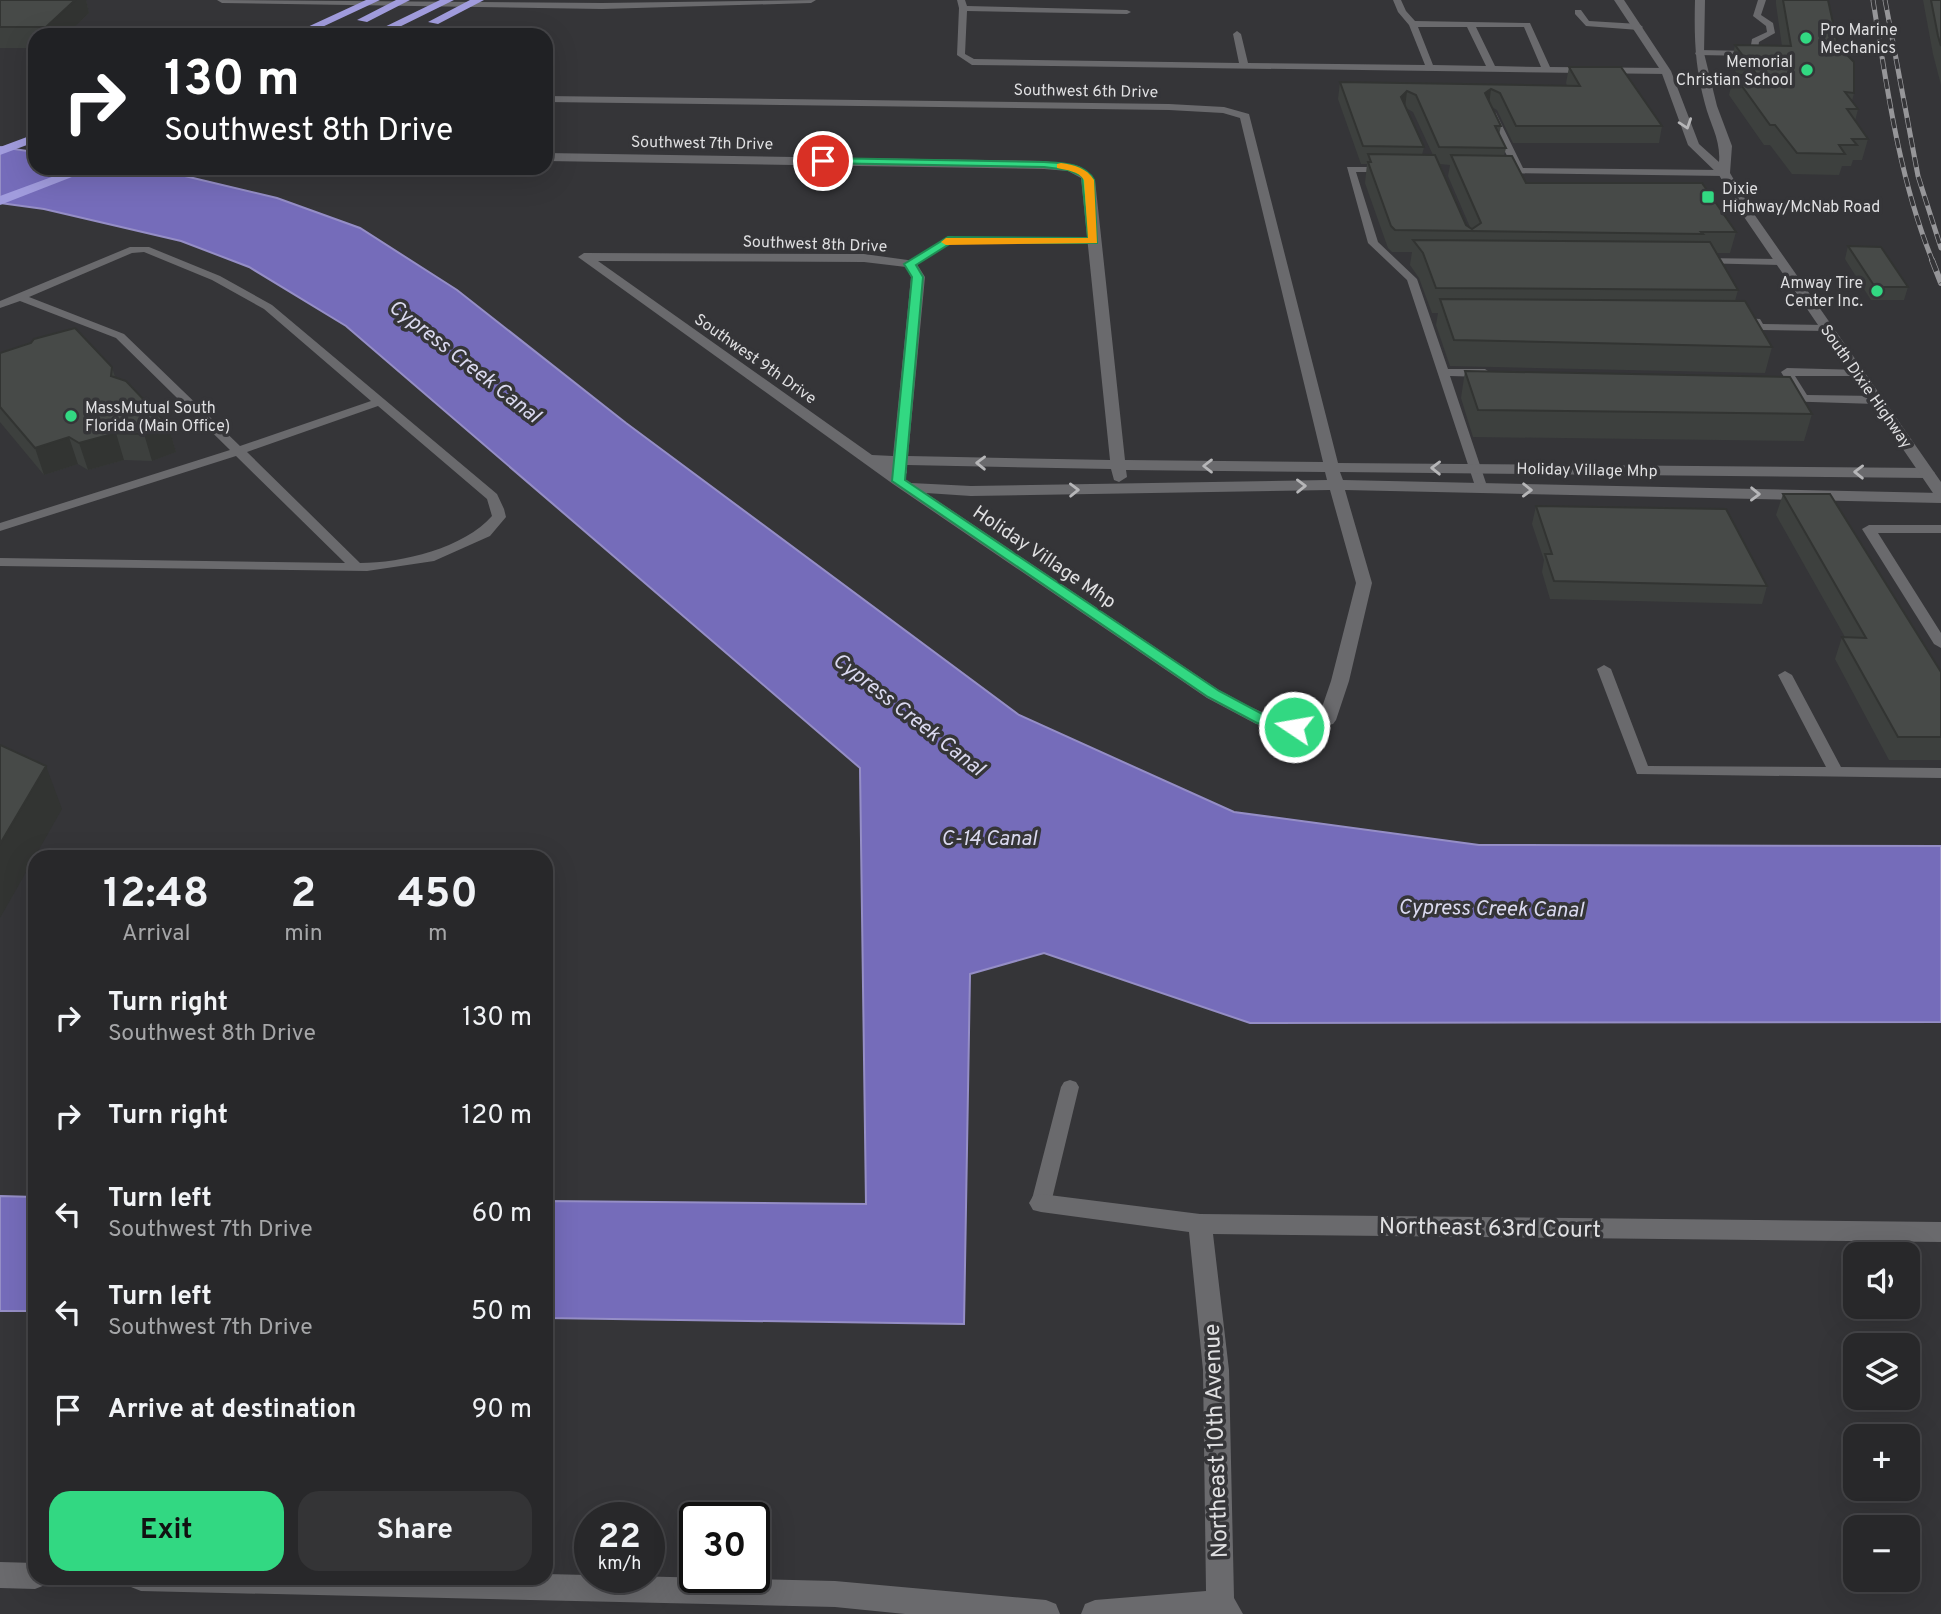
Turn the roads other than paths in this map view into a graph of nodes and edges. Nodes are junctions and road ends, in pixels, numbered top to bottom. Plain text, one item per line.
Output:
1 (222, 0) edge
2 (375, 0) edge
3 (405, 0) edge
4 (449, 0) edge
5 (479, 0) edge
6 (811, 0) edge
7 (1397, 0) edge
8 (1619, 0) edge
9 (1700, 0) edge
10 (1762, 0) edge
11 (962, 4) edge
12 (1127, 12) dead end
13 (1578, 12) dead end
14 (1413, 24) junction
15 (1470, 24) junction
16 (423, 27) dead end
17 (1639, 27) junction
18 (312, 28) edge
19 (343, 28) edge
20 (389, 28) edge
21 (1237, 34) dead end
22 (1699, 53) junction
23 (1244, 66) junction
24 (1430, 68) junction
25 (1492, 69) junction
26 (1547, 70) junction
27 (1666, 71) junction
28 (553, 99) edge
29 (1489, 111) edge
30 (28, 141) edge
31 (0, 151) edge
32 (28, 154) edge
33 (553, 157) edge
34 (0, 164) edge
35 (1404, 170) edge
36 (1492, 171) edge
37 (1519, 171) junction
38 (1724, 173) junction
39 (30, 175) edge
40 (69, 175) edge
41 (0, 186) edge
42 (0, 201) edge
43 (1094, 241) junction
44 (584, 257) joint
45 (1390, 259) junction
46 (1403, 259) edge
47 (1692, 261) edge
48 (1782, 262) junction
49 (910, 264) junction
50 (20, 297) junction
51 (0, 305) edge
52 (1425, 319) junction
53 (1438, 319) edge
54 (1732, 321) edge
55 (1826, 328) junction
56 (1442, 372) junction
57 (1857, 372) junction
58 (1497, 373) edge
59 (1777, 398) edge
60 (1803, 398) junction
61 (1876, 400) junction
62 (379, 402) junction
63 (236, 452) junction
64 (870, 460) junction
65 (900, 462) junction
66 (1118, 465) junction
67 (1332, 467) junction
68 (1475, 468) junction
69 (1927, 473) junction
70 (903, 484) junction
71 (1336, 485) junction
72 (1120, 489) junction
73 (1482, 489) junction
74 (1941, 495) edge
75 (0, 527) edge
76 (1941, 529) edge
77 (0, 562) edge
78 (356, 566) junction
79 (1941, 644) edge
80 (1604, 669) dead end
81 (1785, 675) dead end
82 (1836, 772) junction
83 (1941, 773) edge
84 (1070, 1087) dead end
85 (1041, 1203) joint
86 (1200, 1224) junction
87 (1941, 1232) edge
88 (0, 1575) edge
89 (28, 1576) edge
90 (328, 1585) edge
91 (834, 1604) edge
92 (1225, 1608) edge
93 (1046, 1614) edge
94 (1095, 1614) edge

1 - 6 street
2 - 18 highway
3 - 19 highway
4 - 20 highway
5 - 16 highway
7 - 14 lane
8 - 17 street, South Dixie Highway
9 - 22 street
10 - 22 lane
11 - 12 lane
11 - 23 lane
13 - 17 lane
14 - 15 lane
14 - 24 lane
15 - 25 lane
15 - 26 lane
17 - 27 street, South Dixie Highway
21 - 23 lane
22 - 38 street
23 - 24 lane
24 - 25 lane
25 - 26 lane
26 - 27 lane
27 -> 38 street, South Dixie Highway
28 - 67 street, Southwest 6th Drive
29 - 37 lane
30 - 31 highway
32 - 34 highway
33 - 43 street, Southwest 7th Drive
35 - 45 lane
36 - 37 lane
37 - 38 lane
38 - 48 street, South Dixie Highway
39 - 41 highway
40 - 42 highway
43 - 49 lane
43 - 66 street, Southwest 7th Drive
44 - 49 street, Southwest 8th Drive
44 - 64 street, Southwest 9th Drive
45 - 46 lane
45 - 52 lane
47 - 48 lane
48 - 55 street, South Dixie Highway
49 - 65 street, Southwest 8th Drive
50 - 51 lane
50 - 62 lane
50 - 63 lane
52 - 53 lane
52 - 56 lane
54 - 55 lane
55 - 57 street, South Dixie Highway
56 - 58 lane
56 - 68 lane
57 - 60 lane
57 - 61 street, South Dixie Highway
59 - 60 lane
60 - 61 lane
61 - 69 street, South Dixie Highway
62 - 63 lane
62 - 78 lane
63 - 75 lane
63 - 78 lane
64 - 65 street, Holiday Village Mhp
64 - 70 street, Southwest 9th Drive
66 -> 65 street, Holiday Village Mhp
65 - 70 street, Southwest 8th Drive
67 -> 66 street, Holiday Village Mhp
66 - 72 street, Southwest 7th Drive
68 -> 67 street, Holiday Village Mhp
67 - 71 street, Southwest 6th Drive
69 -> 68 street, Holiday Village Mhp
68 - 73 lane
69 - 74 street, South Dixie Highway
70 - 71 street, Holiday Village Mhp
70 -> 72 street, Holiday Village Mhp
72 -> 71 street, Holiday Village Mhp
71 - 73 street, Holiday Village Mhp
73 -> 74 street, Holiday Village Mhp
76 - 79 lane
77 - 78 lane
80 - 82 lane
81 - 82 lane
82 - 83 lane
84 - 85 lane
85 - 86 street, Northeast 63rd Court
86 - 87 street, Northeast 63rd Court
86 - 92 street, Northeast 10th Avenue
88 - 89 street
90 - 91 street
91 - 93 street
92 - 94 street

